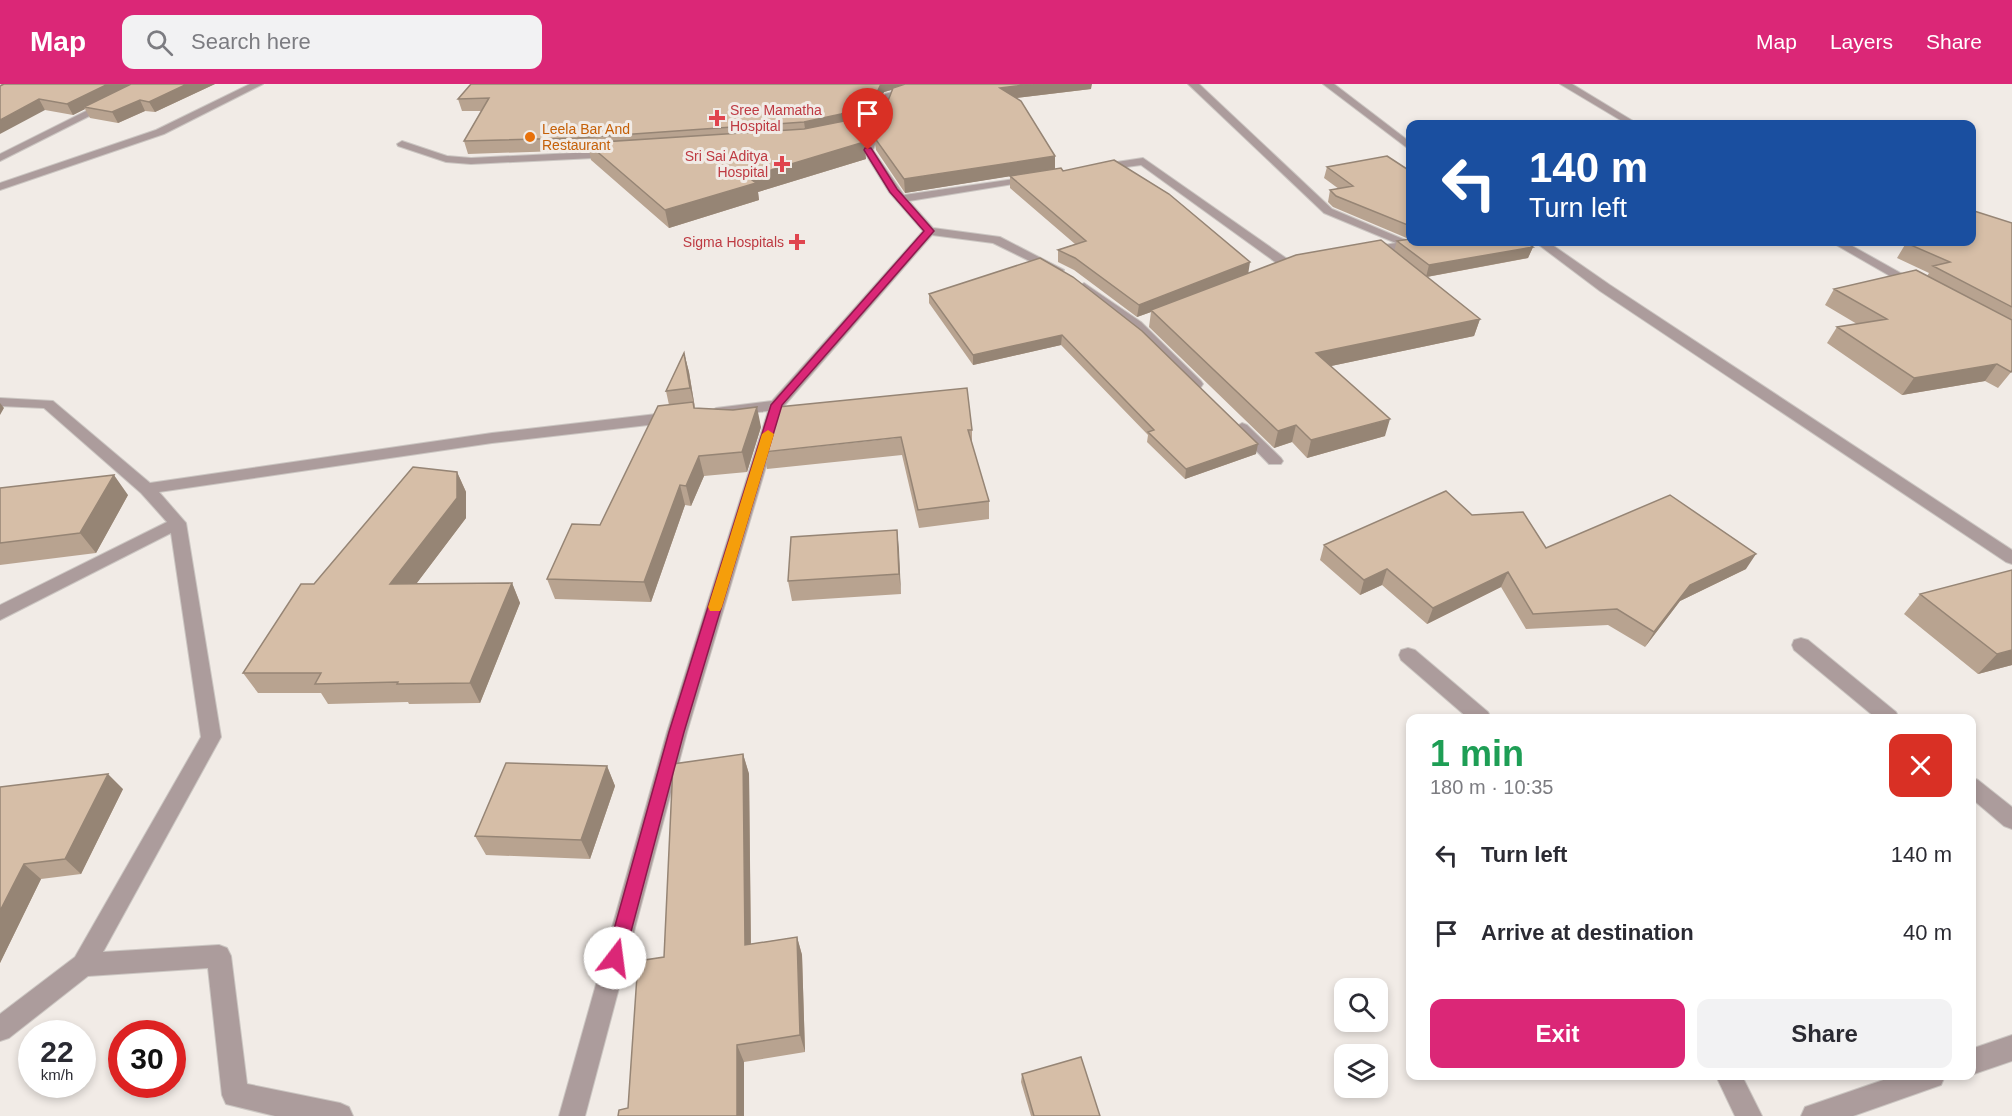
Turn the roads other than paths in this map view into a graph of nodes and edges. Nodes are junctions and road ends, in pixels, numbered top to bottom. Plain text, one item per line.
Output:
1 (148, 84) edge
2 (258, 84) edge
3 (931, 84) edge
4 (1193, 84) edge
5 (1328, 84) edge
6 (1565, 84) edge
7 (879, 119) junction
8 (1626, 120) edge
9 (862, 126) edge
10 (402, 144) dead end
11 (1406, 144) edge
12 (626, 153) edge
13 (0, 158) edge
14 (1085, 170) edge
15 (1039, 177) edge
16 (0, 187) edge
17 (900, 199) junction
18 (929, 231) junction
19 (1406, 239) edge
20 (1406, 245) edge
21 (1547, 246) edge
22 (1844, 246) edge
23 (1355, 254) edge
24 (1289, 267) edge
25 (1924, 290) edge
26 (1210, 397) edge
27 (0, 402) edge
28 (777, 405) junction
29 (1234, 421) edge
30 (1275, 461) dead end
31 (147, 489) junction
32 (178, 523) junction
33 (2012, 558) edge
34 (0, 613) edge
35 (1801, 645) dead end
36 (1408, 655) dead end
37 (1476, 714) edge
38 (1884, 714) edge
39 (1976, 790) edge
40 (2012, 820) edge
41 (83, 965) junction
42 (0, 1029) edge
43 (2012, 1048) edge
44 (1976, 1060) edge
45 (1731, 1080) edge
46 (1920, 1080) edge
47 (340, 1116) edge
48 (572, 1116) edge
49 (1749, 1116) edge
50 (1814, 1116) edge

1 - 13 street
2 - 16 street
3 - 7 street
4 - 19 street
5 - 11 street
6 - 8 street
7 - 9 street
7 - 17 street
10 - 12 street
14 - 24 street
15 - 17 street
17 - 18 street
18 - 26 street
18 - 28 street
20 - 23 street
21 - 33 street
22 - 25 street
27 - 31 street
28 - 31 street
28 - 48 street
29 - 30 street
31 - 32 street
32 - 34 street
32 - 41 street
35 - 38 street
36 - 37 street
39 - 40 street
41 - 42 street
41 - 47 street
43 - 44 street
45 - 49 street
46 - 50 street

